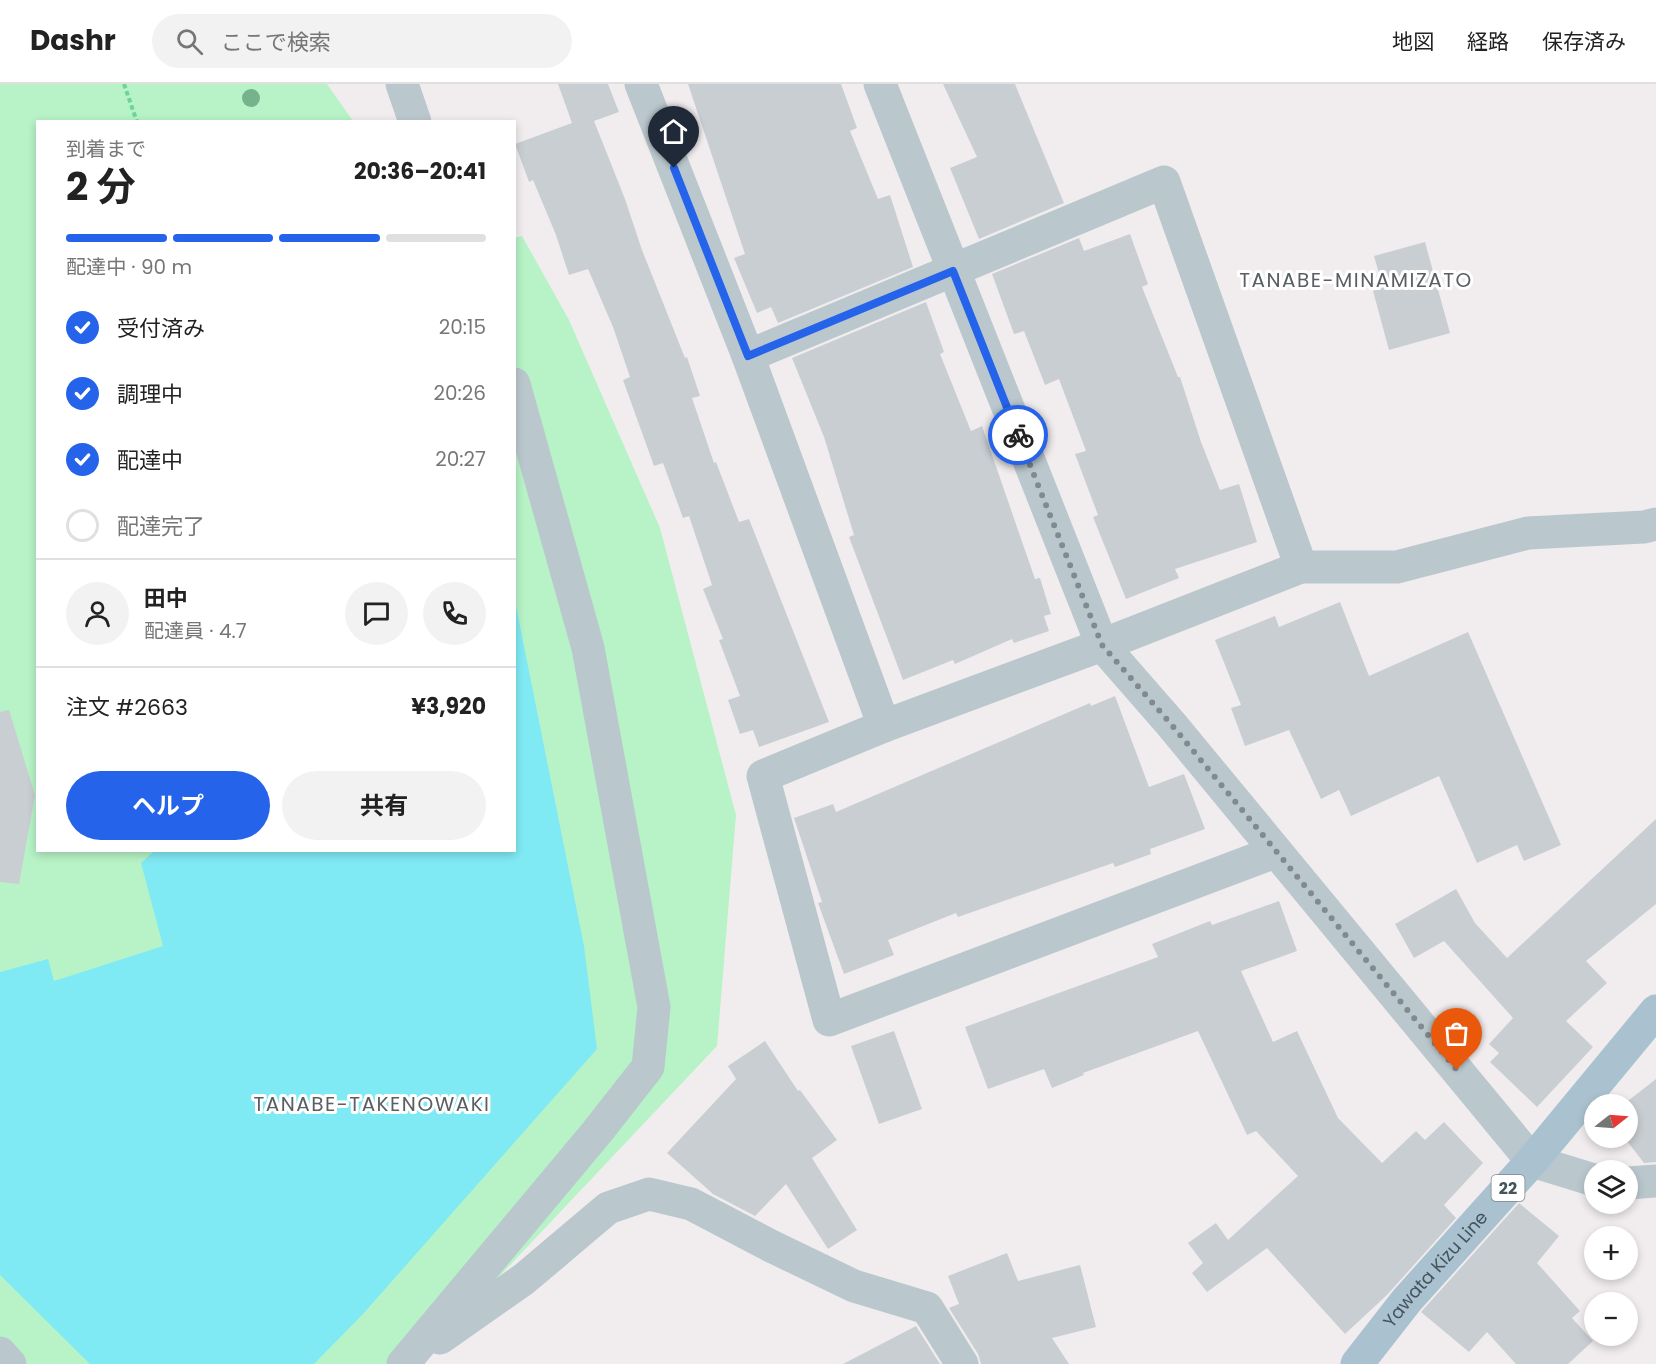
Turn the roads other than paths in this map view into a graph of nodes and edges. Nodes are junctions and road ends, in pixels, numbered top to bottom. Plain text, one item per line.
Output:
1 (402, 84) edge
2 (641, 84) edge
3 (880, 84) edge
4 (414, 120) edge
5 (953, 271) junction
6 (748, 356) junction
7 (516, 391) edge
8 (1656, 524) edge
9 (1301, 567) junction
10 (1102, 645) junction
11 (884, 726) junction
12 (1275, 852) junction
13 (1656, 1011) edge
14 (1532, 1161) junction
15 (1584, 1177) edge
16 (1656, 1181) edge
17 (1638, 1183) edge
18 (0, 1353) edge
19 (10, 1364) edge
20 (404, 1364) edge
21 (962, 1364) edge
22 (1357, 1364) edge

1 - 4 street
2 - 6 street
3 - 5 street
5 - 6 street
5 - 9 street
5 - 10 street
6 - 11 street
7 - 20 street
8 - 9 street
9 - 10 street
10 - 11 street
10 - 12 street
11 - 12 street
12 - 14 street
13 - 14 main road, Yawata Kizu Line / 22
14 - 15 street
14 - 22 main road, Yawata Kizu Line / 22
16 - 17 street
18 - 19 street
20 - 21 street

